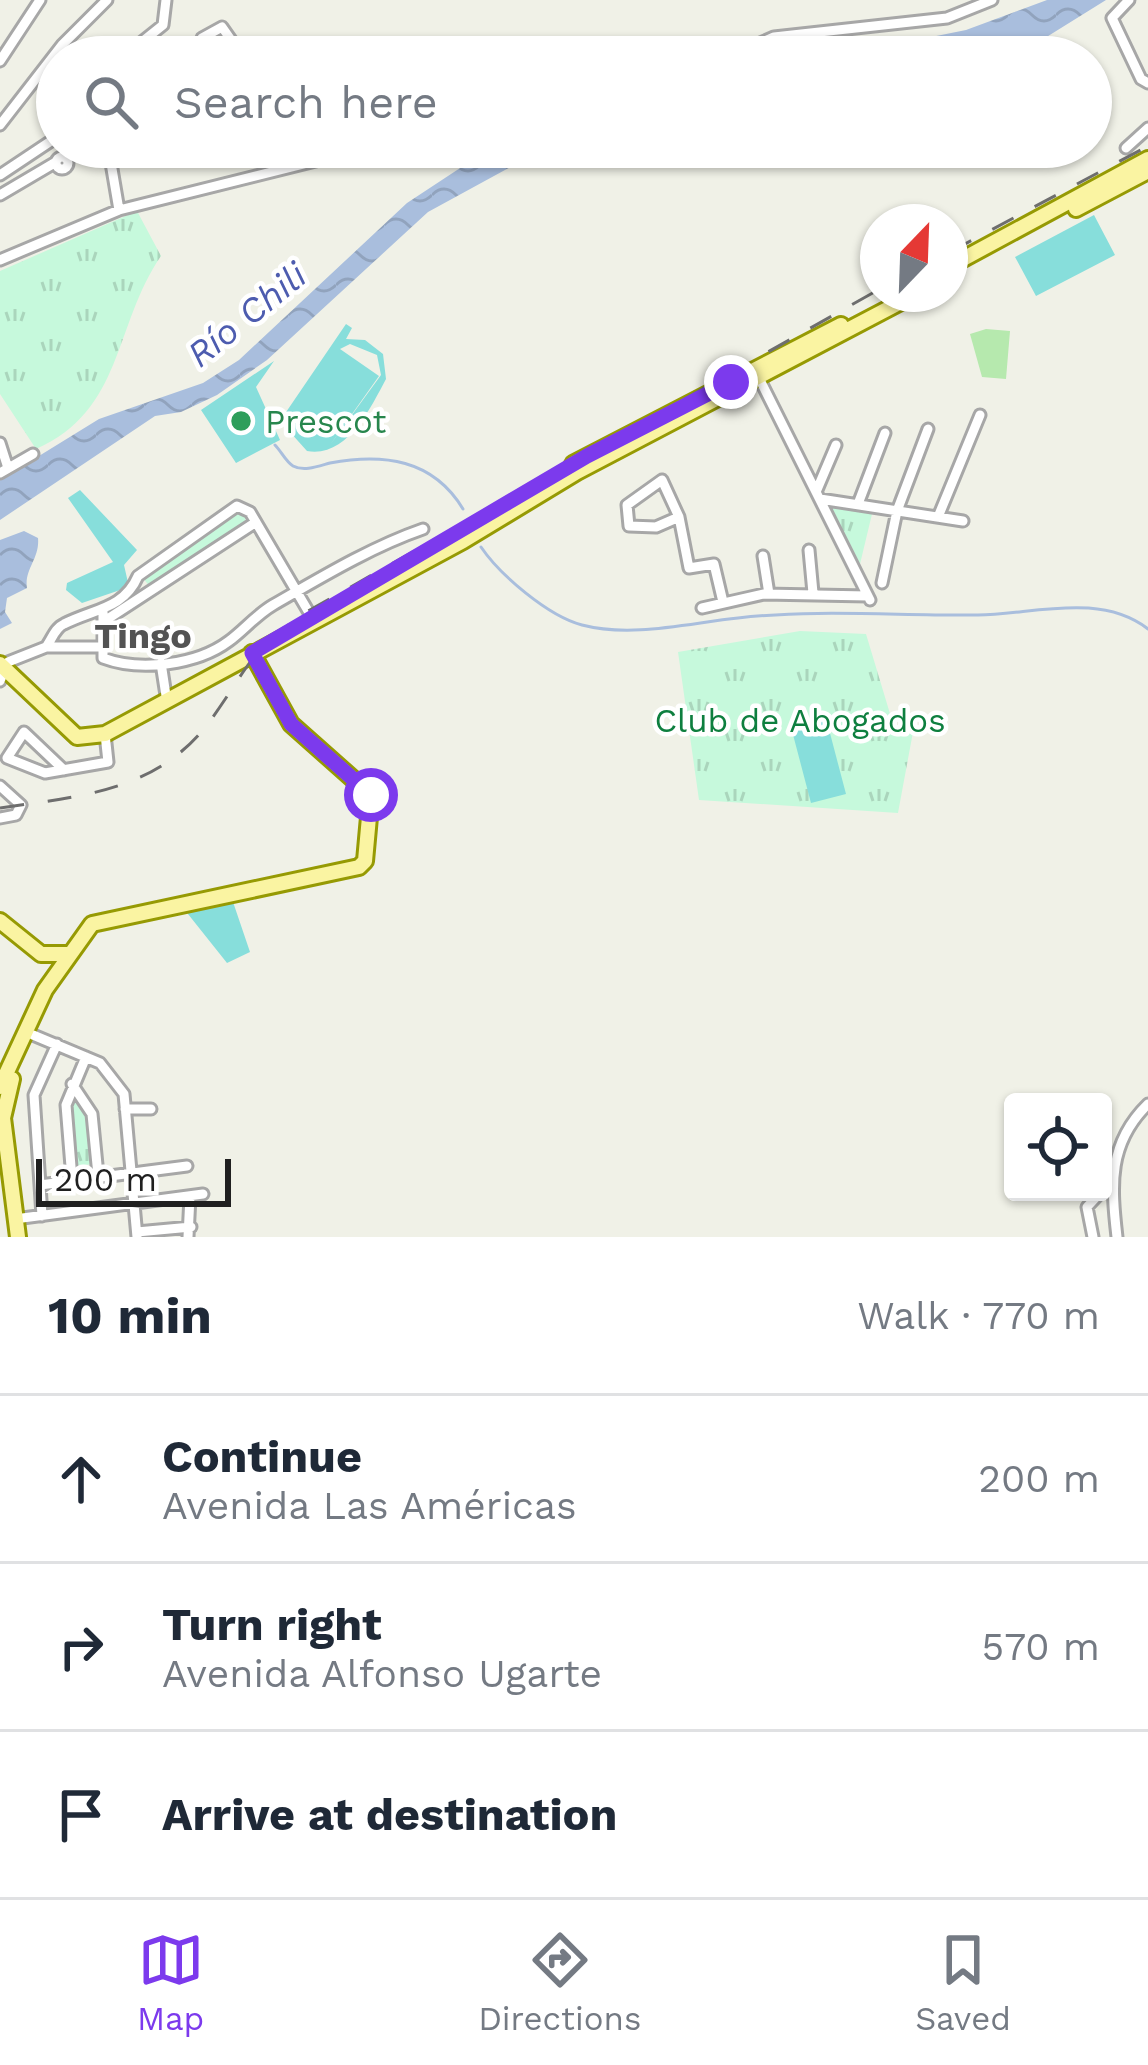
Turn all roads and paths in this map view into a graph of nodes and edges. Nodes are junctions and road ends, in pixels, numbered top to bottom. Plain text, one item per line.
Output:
1 (40, 0) edge
2 (107, 0) edge
3 (166, 0) edge
4 (992, 0) edge
5 (1129, 0) edge
6 (71, 36) edge
7 (149, 36) edge
8 (206, 36) edge
9 (229, 36) edge
10 (783, 36) edge
11 (0, 61) edge
12 (36, 79) edge
13 (1148, 83) edge
14 (0, 125) edge
15 (1148, 128) edge
16 (1126, 148) dead end
17 (36, 151) edge
18 (1148, 159) edge
19 (46, 168) edge
20 (112, 168) edge
21 (273, 168) edge
22 (1148, 171) edge
23 (0, 175) edge
24 (0, 195) edge
25 (118, 210) junction
26 (968, 256) edge
27 (0, 260) edge
28 (968, 266) edge
29 (867, 312) edge
30 (881, 312) edge
31 (758, 375) junction
32 (980, 416) dead end
33 (928, 429) dead end
34 (885, 433) dead end
35 (0, 443) edge
36 (836, 446) dead end
37 (33, 454) dead end
38 (4, 471) edge
39 (818, 495) junction
40 (858, 504) junction
41 (897, 511) junction
42 (680, 517) junction
43 (938, 518) junction
44 (963, 520) dead end
45 (256, 522) junction
46 (423, 529) dead end
47 (808, 550) dead end
48 (764, 556) dead end
49 (882, 583) dead end
50 (133, 588) junction
51 (297, 591) junction
52 (812, 592) junction
53 (769, 594) junction
54 (142, 598) junction
55 (723, 602) junction
56 (702, 608) dead end
57 (260, 613) junction
58 (105, 615) junction
59 (313, 618) junction
60 (267, 627) dead end
61 (46, 647) junction
62 (102, 647) junction
63 (252, 653) junction
64 (161, 663) junction
65 (2, 672) edge
66 (167, 702) junction
67 (105, 734) junction
68 (64, 770) junction
69 (0, 786) edge
70 (0, 818) edge
71 (0, 921) edge
72 (40, 954) junction
73 (67, 954) junction
74 (52, 980) junction
75 (33, 1035) junction
76 (57, 1044) junction
77 (86, 1057) junction
78 (72, 1084) junction
79 (0, 1088) edge
80 (1148, 1104) edge
81 (151, 1108) dead end
82 (125, 1109) junction
83 (0, 1142) edge
84 (187, 1166) dead end
85 (1112, 1167) edge
86 (131, 1172) junction
87 (98, 1175) junction
88 (72, 1179) junction
89 (40, 1185) junction
90 (203, 1194) dead end
91 (190, 1196) junction
92 (1093, 1201) edge
93 (1108, 1201) edge
94 (134, 1203) junction
95 (42, 1216) junction
96 (13, 1219) junction
97 (190, 1232) edge
98 (137, 1234) edge
99 (15, 1237) edge
100 (1093, 1237) edge
101 (1117, 1237) edge

1 - 11 street
2 - 6 street
3 - 7 street
4 - 10 street
5 - 13 street
8 - 9 street
12 - 14 street
15 - 16 street
17 - 23 street
18 - 26 main road
19 - 24 street
20 - 25 street
21 - 25 street
22 - 28 main road
25 - 27 street
29 - 31 main road
30 - 31 main road
31 - 39 street
31 - 59 main road
32 - 43 street
33 - 41 street
34 - 40 street
35 - 38 street
36 - 39 street
37 - 38 street
39 - 40 street
39 - 52 street
40 - 41 street
41 - 43 street
41 - 49 street
42 - 42 street
42 - 55 street
43 - 44 street
45 - 50 street
45 - 51 street
45 - 54 street
46 - 51 street
47 - 52 street
48 - 53 street
50 - 54 street
50 - 58 street
51 - 57 street
51 - 59 street
52 - 53 street
53 - 55 street
54 - 58 street
55 - 56 street
57 - 60 street
57 - 64 street
58 - 61 street
58 - 62 street
59 - 63 main road
61 - 62 street
61 - 65 street
62 - 64 street
63 - 66 main road
63 - 73 main road
64 - 66 street
65 - 67 main road
66 - 67 main road
67 - 68 street
68 - 68 street
69 - 70 street
71 - 72 main road
72 - 73 main road
72 - 74 main road
73 - 74 main road
74 - 75 main road
74 - 79 main road
75 - 76 street
75 - 96 main road
76 - 77 street
76 - 89 street
77 - 78 street
77 - 82 street
78 - 87 street
78 - 88 street
80 - 85 street
81 - 82 street
82 - 86 street
83 - 96 main road
84 - 86 street
86 - 87 street
86 - 94 street
87 - 88 street
88 - 89 street
89 - 95 street
90 - 91 street
91 - 94 street
91 - 97 street
92 - 100 street
93 - 101 street
94 - 95 street
94 - 98 street
95 - 96 street
96 - 99 main road
97 - 98 street

